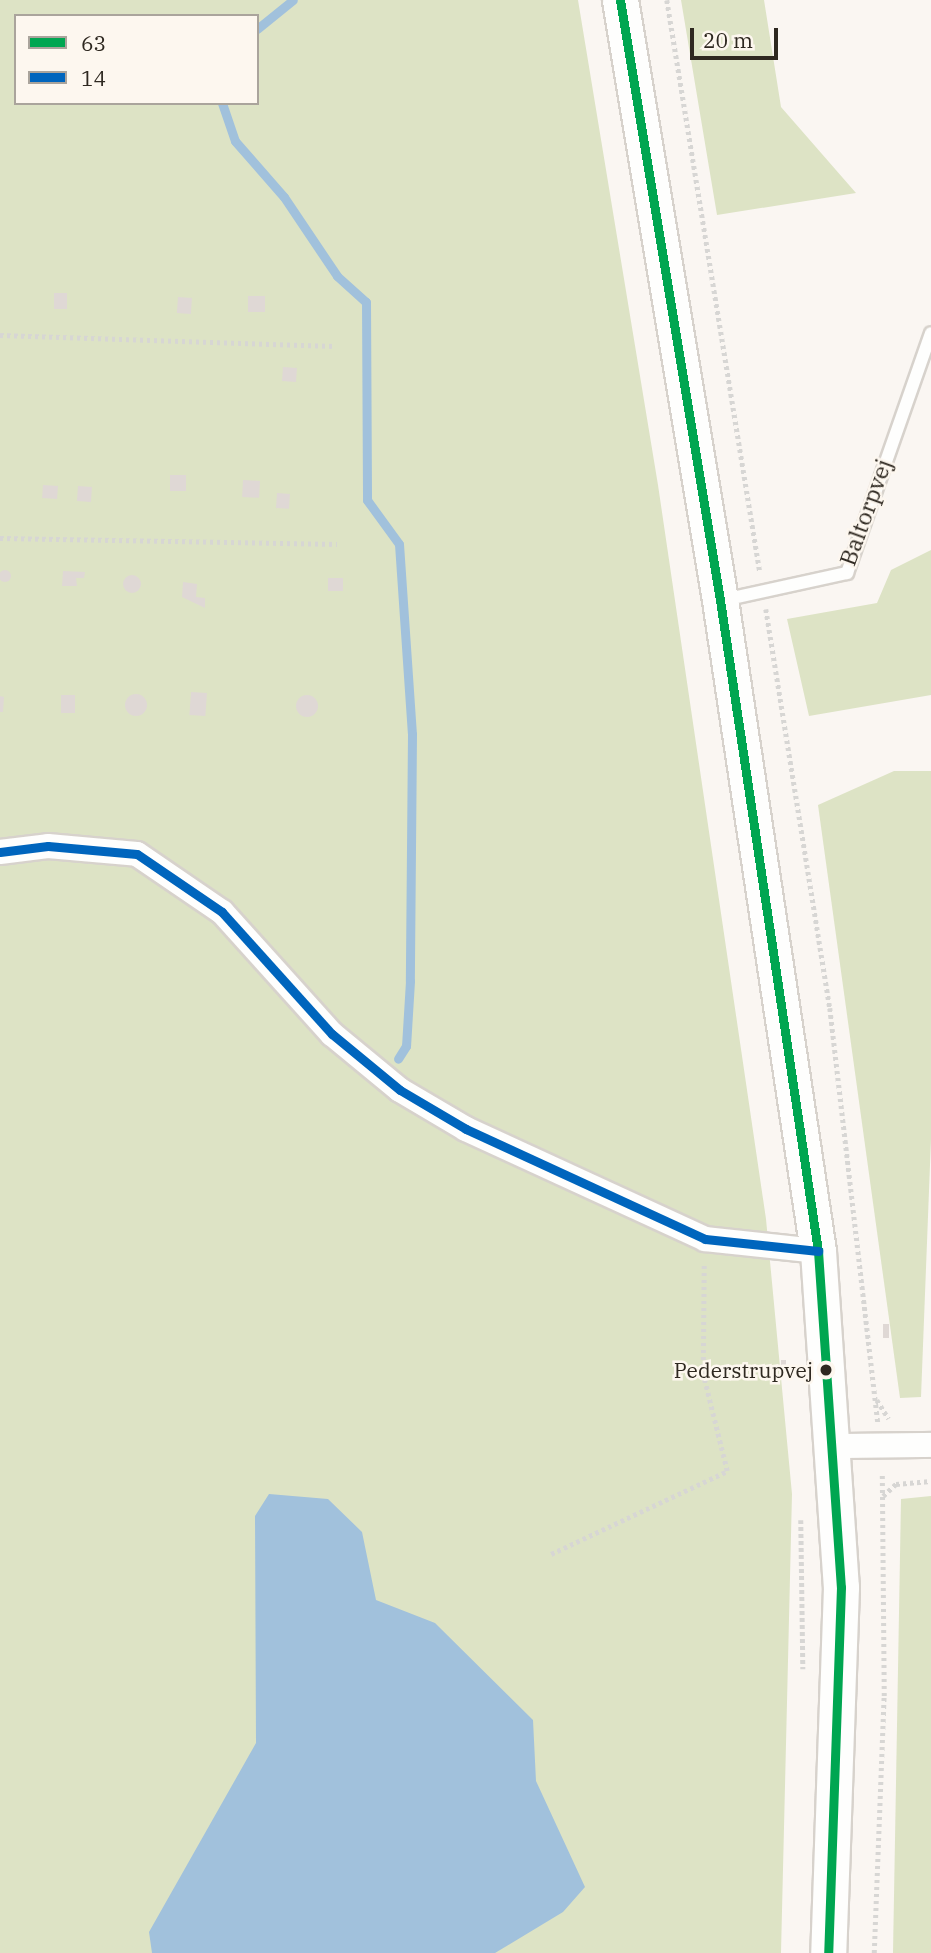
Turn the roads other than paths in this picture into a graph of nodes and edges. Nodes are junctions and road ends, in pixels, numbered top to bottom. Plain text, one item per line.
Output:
1 (620, 0) edge
2 (931, 333) edge
3 (720, 600) junction
4 (0, 852) edge
5 (818, 1251) junction
6 (931, 1445) edge
7 (835, 1446) junction
8 (828, 1953) edge

1 - 3 street
2 - 3 lane, Baltorpvej
3 - 5 street
4 - 5 street
5 - 7 street
6 - 7 street
7 - 8 street

